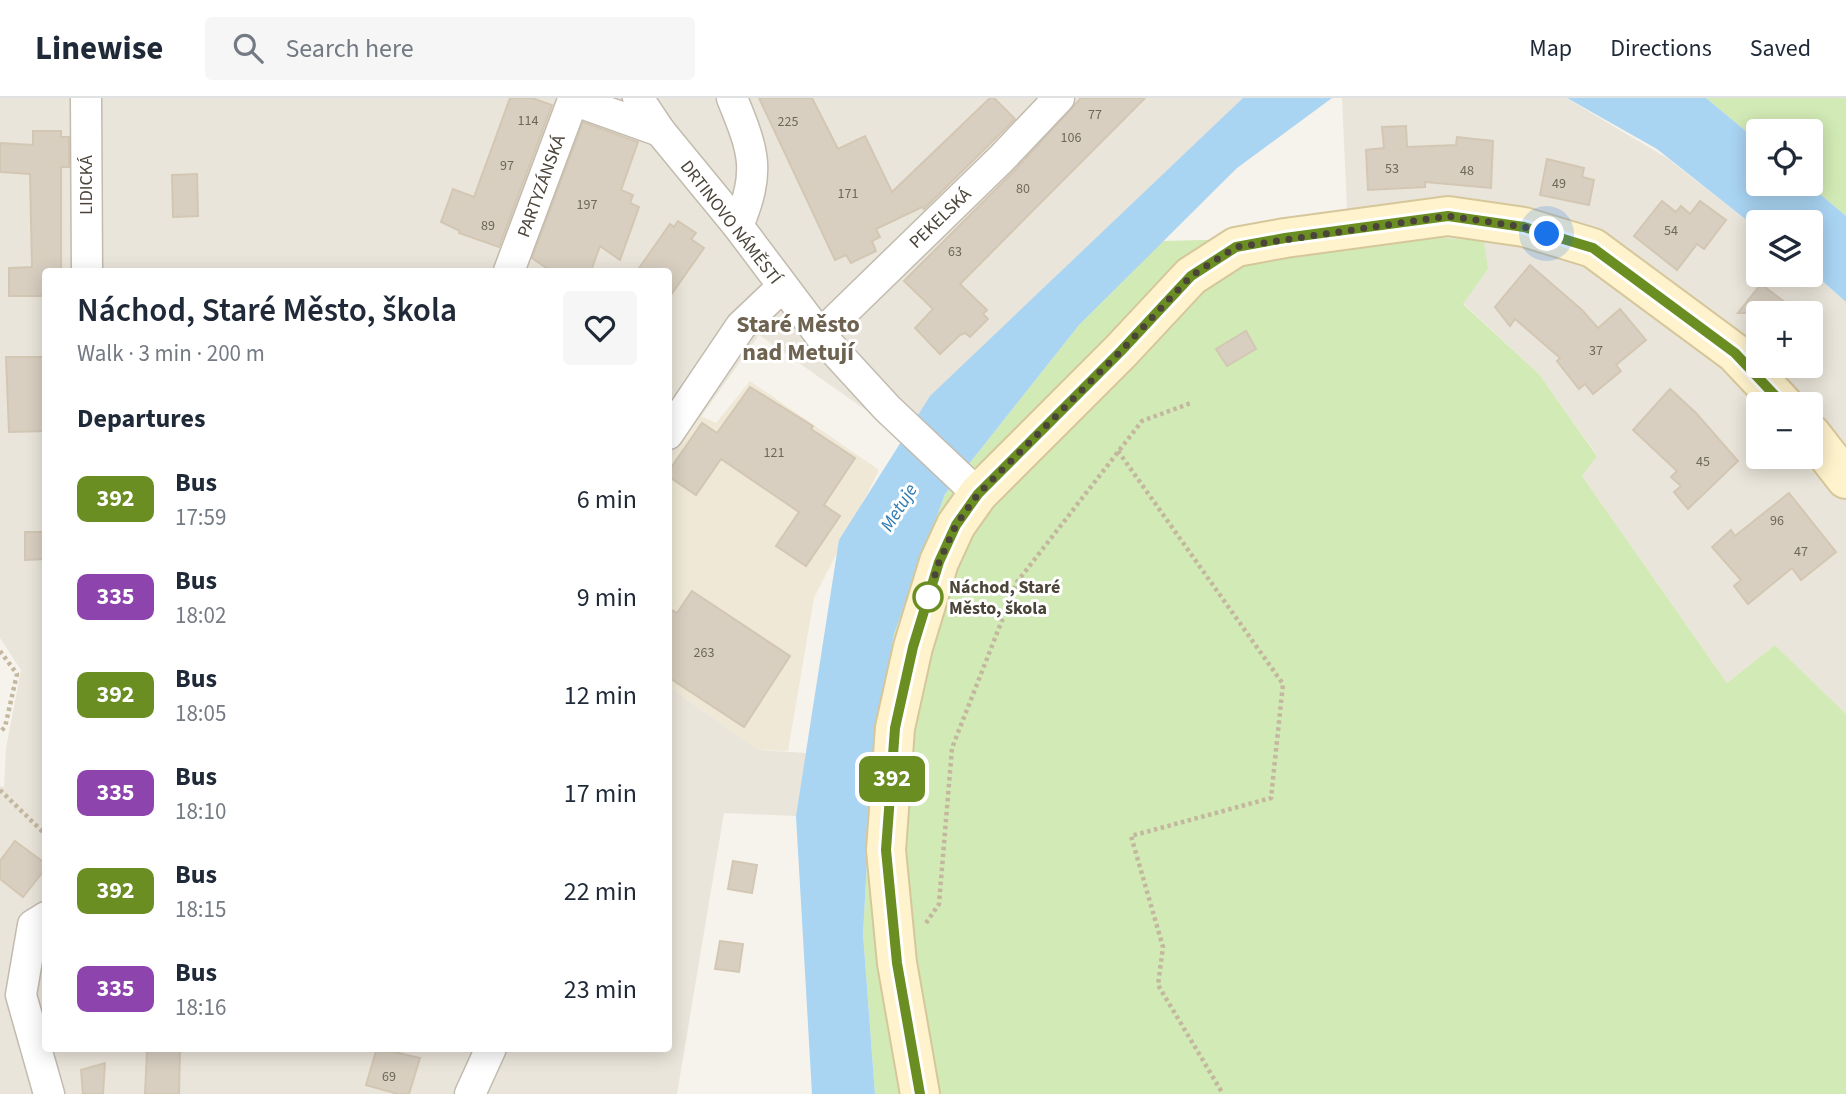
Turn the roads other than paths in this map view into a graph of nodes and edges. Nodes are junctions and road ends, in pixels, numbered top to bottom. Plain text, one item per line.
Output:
1 (86, 98) edge
2 (638, 98) edge
3 (732, 98) edge
4 (1059, 98) edge
5 (572, 99) edge
6 (660, 131) junction
7 (738, 226) junction
8 (86, 268) edge
9 (510, 268) edge
10 (782, 287) junction
11 (820, 335) junction
12 (1772, 392) edge
13 (672, 428) edge
14 (1823, 449) edge
15 (1846, 479) edge
16 (971, 486) junction
17 (42, 919) edge
18 (489, 1052) edge
19 (49, 1094) edge
20 (470, 1094) edge
21 (920, 1094) edge

1 - 8 street, LIDICKÁ
2 - 6 street
3 - 7 street
4 - 11 street, PEKELSKÁ
5 - 6 street, PARTYZÁNSKÁ
5 - 9 street, PARTYZÁNSKÁ
6 - 7 street, DRTINOVO NÁMĚSTÍ
7 - 10 street, DRTINOVO NÁMĚSTÍ
10 - 11 street, DRTINOVO NÁMĚSTÍ
10 - 13 street
11 - 16 street, DRTINOVO NÁMĚSTÍ
12 - 16 street
14 - 15 street
16 - 21 street
17 - 19 street
18 - 20 street

